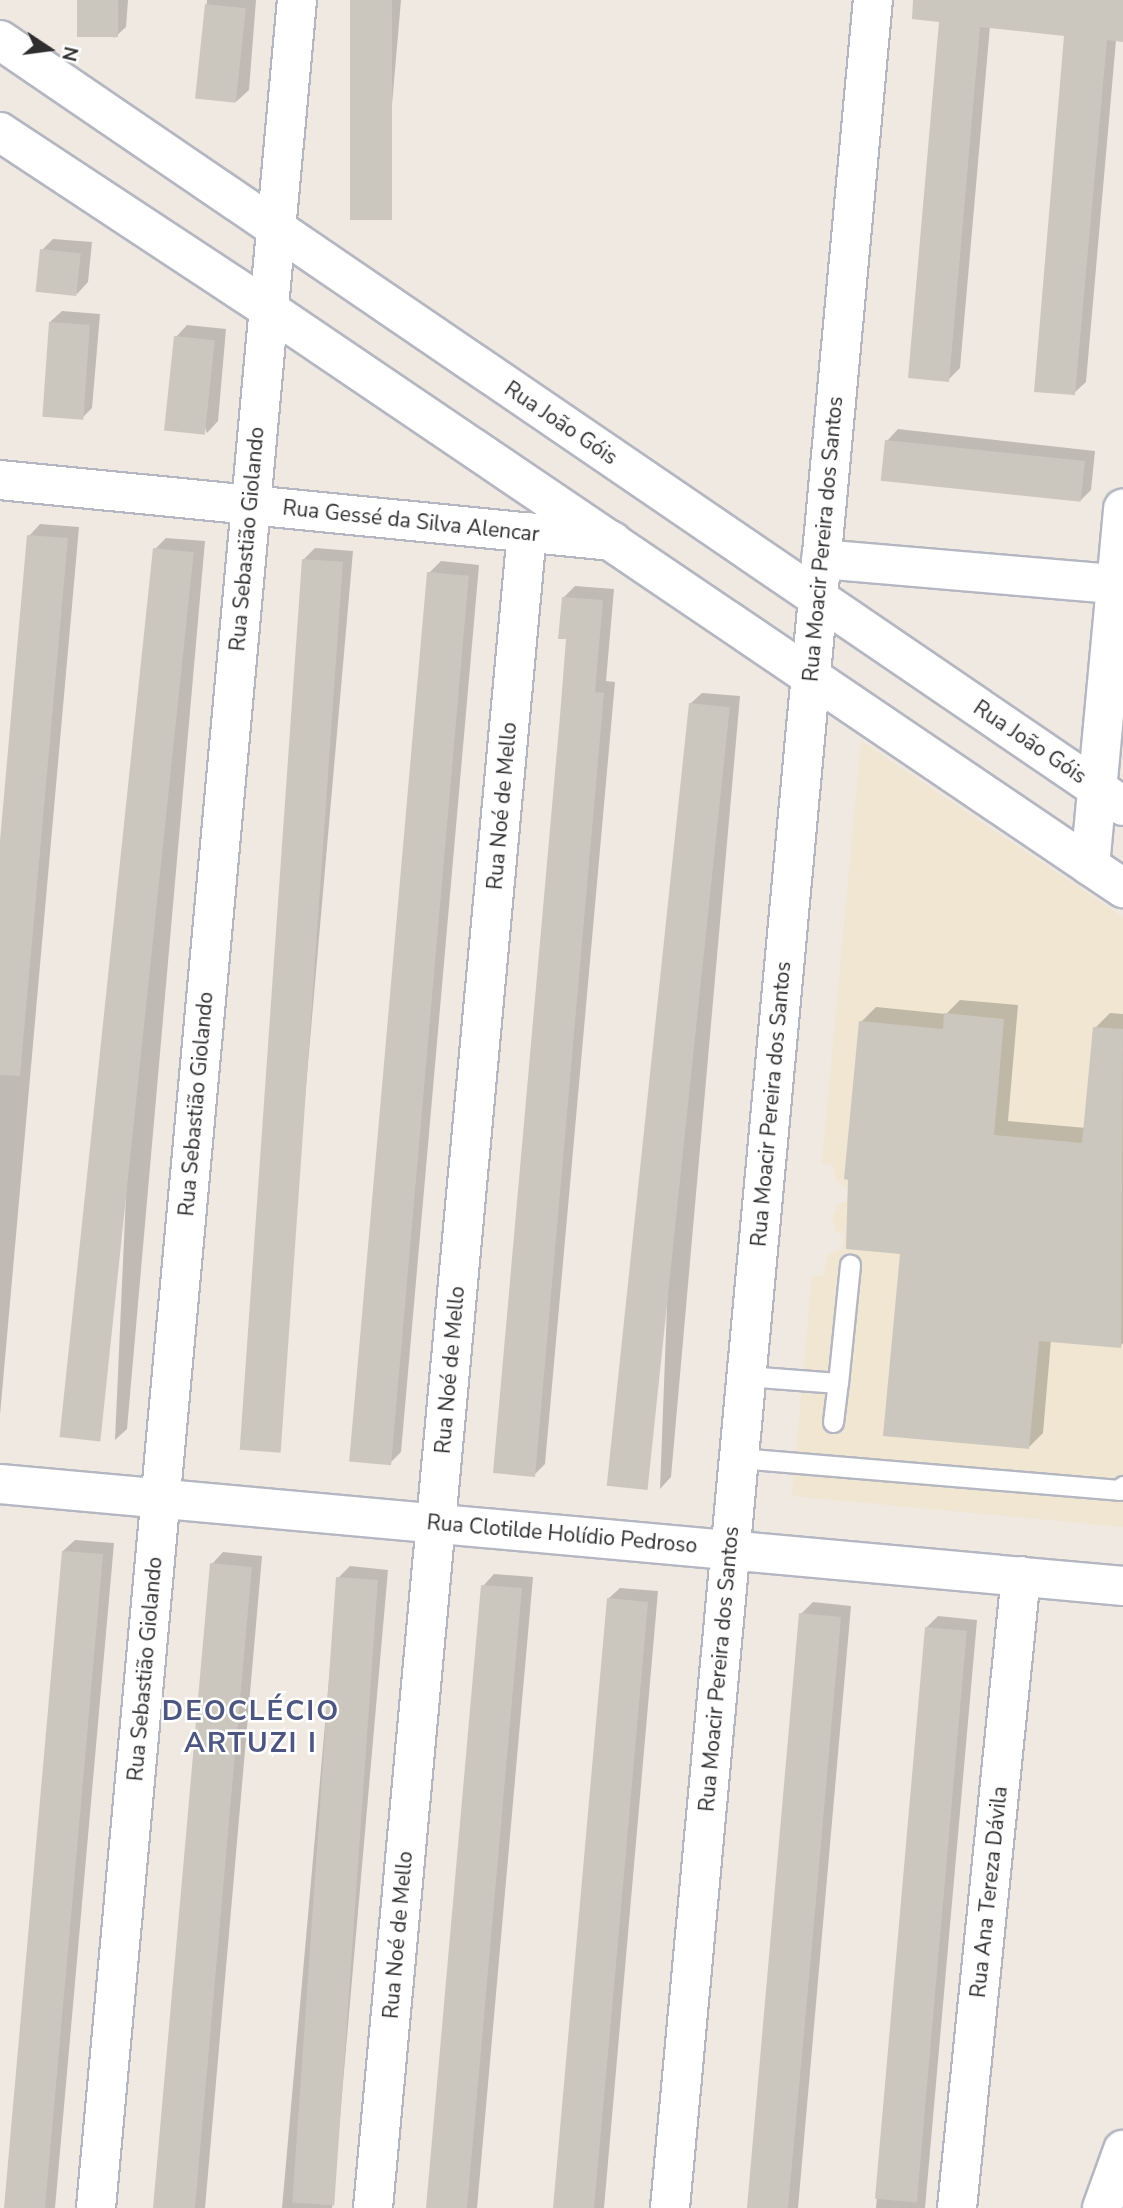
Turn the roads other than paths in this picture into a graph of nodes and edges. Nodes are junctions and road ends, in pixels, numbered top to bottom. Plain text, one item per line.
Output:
1 (297, 0) edge
2 (873, 0) edge
3 (0, 40) edge
4 (0, 132) edge
5 (278, 230) junction
6 (268, 309) junction
7 (0, 480) edge
8 (250, 505) junction
9 (1123, 509) edge
10 (527, 533) junction
11 (612, 541) junction
12 (821, 559) junction
13 (1120, 585) edge
14 (817, 597) junction
15 (811, 676) junction
16 (1111, 797) edge
17 (1090, 866) junction
18 (1123, 888) edge
19 (850, 1265) dead end
20 (746, 1376) junction
21 (838, 1383) junction
22 (833, 1422) dead end
23 (739, 1458) junction
24 (0, 1484) edge
25 (1123, 1486) edge
26 (160, 1499) junction
27 (436, 1523) junction
28 (730, 1550) junction
29 (1021, 1576) junction
30 (1123, 1586) edge
31 (1123, 2150) edge
32 (96, 2208) edge
33 (373, 2208) edge
34 (670, 2208) edge
35 (957, 2208) edge
36 (1102, 2208) edge

1 - 5 street, Rua Sebastião Giolando
2 - 12 street, Rua Moacir Pereira dos Santos
3 - 5 street, Rua João Góis
4 - 6 street
5 - 6 street, Rua Sebastião Giolando
5 - 14 street, Rua João Góis
6 - 8 street, Rua Sebastião Giolando
6 - 11 street
7 - 8 street, Rua Gessé da Silva Alencar
8 - 10 street, Rua Gessé da Silva Alencar
8 - 26 street, Rua Sebastião Giolando
9 - 13 street
10 - 11 street, Rua Gessé da Silva Alencar
10 - 27 street, Rua Noé de Mello
11 - 15 street
12 - 13 street
12 - 14 street, Rua Moacir Pereira dos Santos
13 - 16 street
14 - 15 street, Rua Moacir Pereira dos Santos
14 - 16 street, Rua João Góis
15 - 17 street
15 - 20 street, Rua Moacir Pereira dos Santos
16 - 17 street
17 - 18 street
19 - 21 lane
20 - 21 lane
20 - 23 street, Rua Moacir Pereira dos Santos
21 - 22 lane
23 - 25 lane
23 - 28 street, Rua Moacir Pereira dos Santos
24 - 26 street, Rua Clotilde Holídio Pedroso
26 - 27 street, Rua Clotilde Holídio Pedroso
26 - 32 street, Rua Sebastião Giolando
27 - 28 street, Rua Clotilde Holídio Pedroso
27 - 33 street, Rua Noé de Mello
28 - 29 street, Rua Clotilde Holídio Pedroso
28 - 34 street, Rua Moacir Pereira dos Santos
29 - 30 street, Rua Clotilde Holídio Pedroso
29 - 35 street, Rua Ana Tereza Dávila
31 - 36 street

